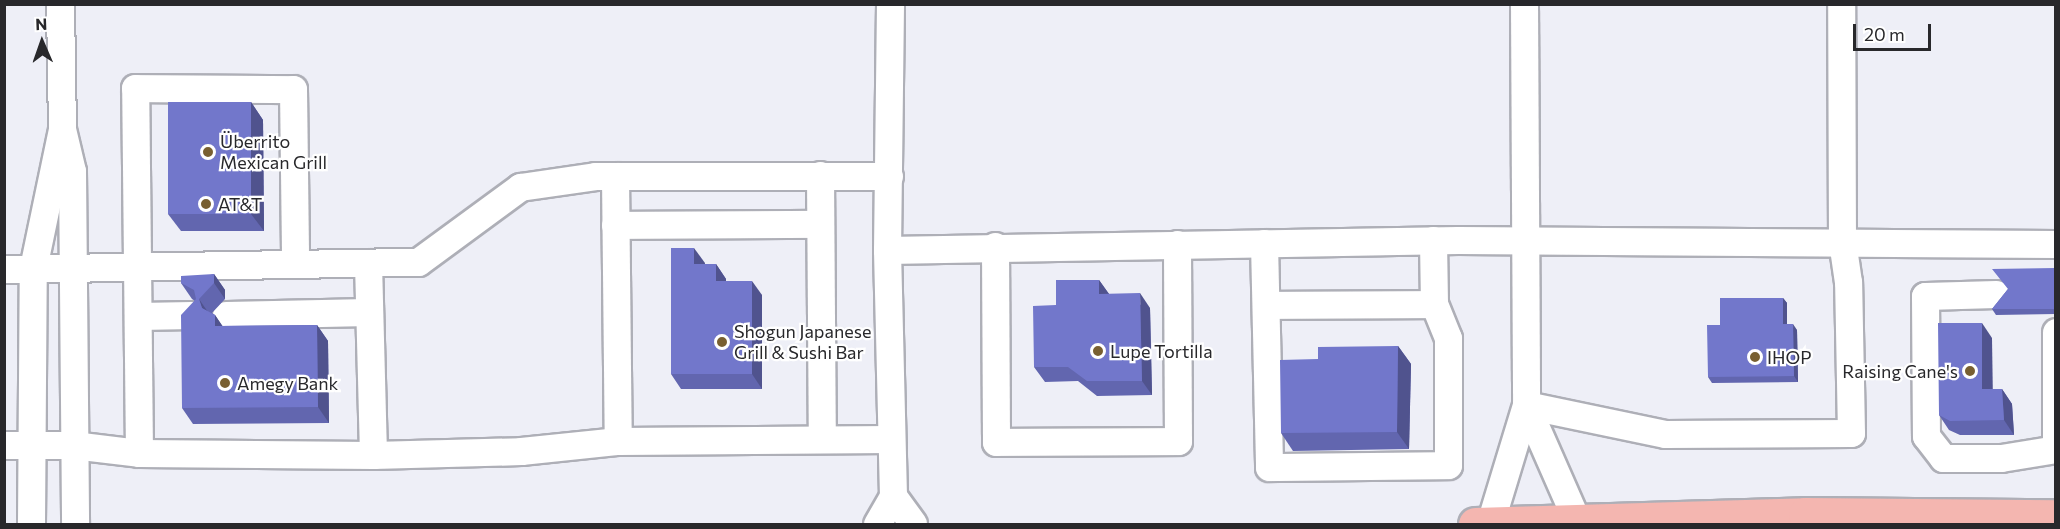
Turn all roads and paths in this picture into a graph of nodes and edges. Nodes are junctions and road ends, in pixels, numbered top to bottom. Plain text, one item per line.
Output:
1 (60, 4) edge
2 (890, 4) edge
3 (1524, 4) edge
4 (1841, 4) edge
5 (62, 129) junction
6 (820, 175) junction
7 (615, 176) junction
8 (889, 176) junction
9 (820, 224) junction
10 (615, 225) junction
11 (1433, 240) junction
12 (1528, 241) junction
13 (1842, 241) junction
14 (1264, 243) junction
15 (1177, 244) junction
16 (2055, 244) edge
17 (995, 246) junction
18 (887, 250) junction
19 (296, 263) junction
20 (368, 263) junction
21 (138, 266) junction
22 (33, 268) junction
23 (72, 268) junction
24 (4, 269) edge
25 (1996, 294) dead end
26 (1434, 304) junction
27 (1266, 305) junction
28 (369, 312) junction
29 (192, 315) edge
30 (226, 315) dead end
31 (139, 316) junction
32 (2055, 332) edge
33 (1526, 405) junction
34 (822, 439) junction
35 (891, 439) junction
36 (618, 441) junction
37 (32, 445) junction
38 (73, 445) junction
39 (4, 446) edge
40 (2055, 448) edge
41 (139, 453) junction
42 (373, 455) junction
43 (893, 496) junction
44 (2055, 516) edge
45 (1576, 519) junction
46 (1483, 522) edge
47 (31, 525) edge
48 (75, 525) edge
49 (877, 525) edge
50 (913, 525) edge

1 - 5 lane
2 - 8 lane
3 - 12 lane
4 - 13 lane
5 - 22 lane
5 - 23 lane
6 - 7 lane
6 - 8 lane
6 - 9 lane
7 - 10 lane
7 - 20 lane
8 - 18 lane
9 - 10 lane
9 - 34 lane
10 - 36 lane
11 - 12 lane
11 - 14 lane
11 - 26 lane
12 - 13 lane
12 - 33 lane
13 - 16 lane
13 - 33 lane
14 - 15 lane
14 - 27 lane
15 - 17 lane
15 - 17 lane
17 - 18 lane
18 - 35 lane
19 - 20 lane
19 - 21 lane
19 - 21 lane
20 - 28 lane
21 - 23 lane
21 - 31 lane
22 - 23 lane
22 - 24 lane
22 - 37 lane
23 - 38 lane
25 - 40 lane
26 - 27 lane
26 - 27 lane
28 - 30 lane
28 - 42 lane
29 - 31 lane
31 - 41 lane
32 - 40 lane
33 - 45 lane
33 - 46 lane
34 - 35 lane
34 - 36 lane
35 - 43 lane
36 - 42 lane
37 - 38 lane
37 - 39 lane
37 - 47 lane
38 - 41 lane
38 - 48 lane
41 - 42 lane
43 - 49 lane
43 - 50 lane
44 - 45 main road
45 - 46 main road

